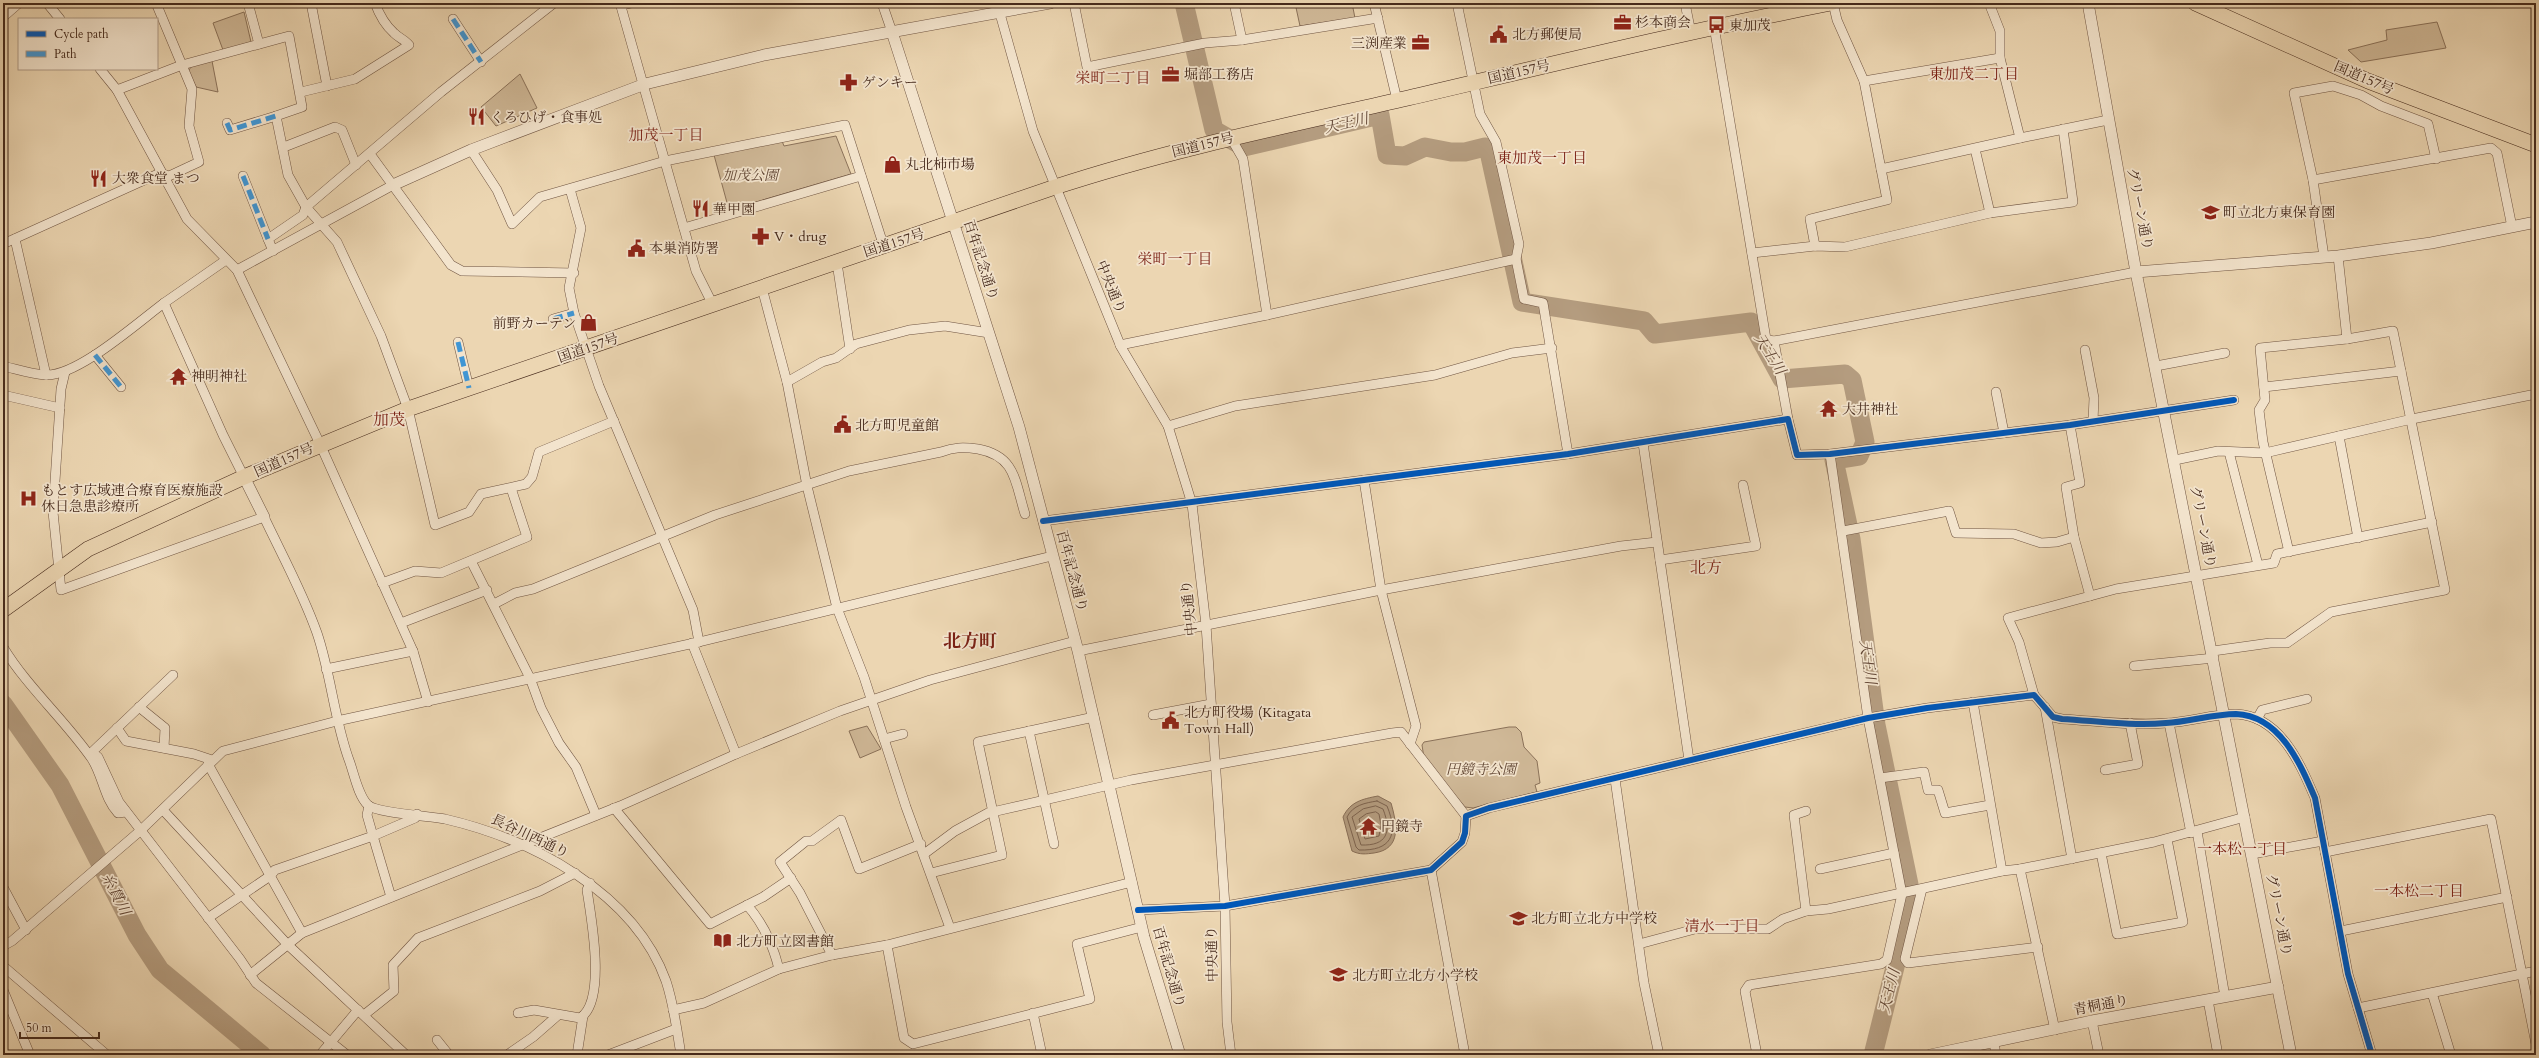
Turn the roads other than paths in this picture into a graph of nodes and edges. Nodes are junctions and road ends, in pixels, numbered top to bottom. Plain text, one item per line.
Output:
1 (19, 3) edge
2 (46, 3) edge
3 (156, 3) edge
4 (248, 3) edge
5 (311, 3) edge
6 (375, 3) edge
7 (554, 3) edge
8 (631, 3) edge
9 (882, 3) edge
10 (1050, 3) edge
11 (1074, 3) edge
12 (1234, 3) edge
13 (1374, 3) edge
14 (1457, 3) edge
15 (1685, 3) edge
16 (1832, 3) edge
17 (1989, 3) edge
18 (2088, 3) edge
19 (2194, 3) edge
20 (620, 4) edge
21 (998, 7) edge
22 (3, 18) edge
23 (59, 18) edge
24 (1378, 18) junction
25 (453, 19) dead end
26 (1714, 26) junction
27 (892, 32) junction
28 (1691, 33) junction
29 (1242, 40) junction
30 (259, 44) junction
31 (2000, 58) junction
32 (481, 62) junction
33 (182, 65) junction
34 (101, 70) edge
35 (1864, 81) junction
36 (1474, 83) junction
37 (645, 84) junction
38 (327, 86) junction
39 (117, 90) junction
40 (300, 92) junction
41 (1397, 100) junction
42 (276, 116) junction
43 (2108, 120) junction
44 (227, 123) dead end
45 (2063, 129) junction
46 (1230, 138) junction
47 (2020, 138) junction
48 (2536, 144) edge
49 (284, 147) junction
50 (1975, 149) junction
51 (471, 150) junction
52 (370, 154) junction
53 (2436, 159) junction
54 (665, 161) junction
55 (356, 165) junction
56 (1881, 169) junction
57 (160, 173) junction
58 (243, 176) dead end
59 (861, 176) junction
60 (2313, 180) junction
61 (393, 185) junction
62 (1055, 187) junction
63 (570, 189) junction
64 (306, 207) junction
65 (1990, 213) junction
66 (2536, 222) edge
67 (953, 224) junction
68 (321, 225) junction
69 (2512, 227) junction
70 (684, 228) junction
71 (15, 239) junction
72 (268, 239) junction
73 (3, 244) edge
74 (1815, 246) junction
75 (884, 247) junction
76 (273, 251) junction
77 (1752, 253) junction
78 (2338, 256) junction
79 (2324, 257) junction
80 (226, 260) junction
81 (1516, 260) junction
82 (837, 263) junction
83 (237, 270) junction
84 (2136, 272) junction
85 (574, 273) junction
86 (762, 288) junction
87 (164, 303) junction
88 (713, 305) junction
89 (574, 314) junction
90 (1267, 315) junction
91 (553, 319) dead end
92 (989, 333) junction
93 (2347, 339) junction
94 (1774, 341) junction
95 (458, 342) dead end
96 (1120, 345) junction
97 (586, 348) junction
98 (1552, 348) junction
99 (850, 349) junction
100 (2085, 350) dead end
101 (2225, 353) dead end
102 (95, 355) junction
103 (4, 363) edge
104 (2156, 366) junction
105 (2401, 371) junction
106 (65, 372) junction
107 (46, 375) junction
108 (787, 382) junction
109 (121, 387) dead end
110 (2264, 387) junction
111 (469, 388) junction
112 (1996, 392) dead end
113 (2536, 394) edge
114 (3, 395) edge
115 (2234, 400) dead end
116 (60, 408) junction
117 (408, 409) junction
118 (2166, 412) junction
119 (1788, 419) junction
120 (2412, 419) junction
121 (614, 421) junction
122 (2093, 421) junction
123 (2070, 425) junction
124 (1168, 426) junction
125 (2004, 433) junction
126 (2339, 436) junction
127 (1643, 443) junction
128 (320, 444) junction
129 (2229, 452) junction
130 (2266, 453) junction
131 (1568, 454) junction
132 (1830, 454) junction
133 (2175, 460) junction
134 (244, 477) junction
135 (1364, 480) junction
136 (1743, 485) dead end
137 (807, 486) junction
138 (511, 488) junction
139 (1192, 504) junction
140 (1025, 514) dead end
141 (264, 517) junction
142 (1044, 521) junction
143 (2432, 522) junction
144 (1843, 531) junction
145 (661, 535) junction
146 (2074, 537) junction
147 (2358, 538) junction
148 (1657, 542) junction
149 (2289, 552) junction
150 (1052, 556) junction
151 (1660, 560) junction
152 (471, 561) junction
153 (2258, 565) junction
154 (59, 568) junction
155 (2196, 574) junction
156 (382, 583) junction
157 (487, 590) junction
158 (1381, 590) junction
159 (2090, 596) junction
160 (494, 604) junction
161 (837, 608) junction
162 (3, 610) edge
163 (401, 623) junction
164 (1206, 625) junction
165 (696, 642) junction
166 (1077, 646) junction
167 (3, 647) edge
168 (413, 650) junction
169 (2213, 654) junction
170 (2134, 666) dead end
171 (326, 669) junction
172 (173, 675) dead end
173 (530, 678) junction
174 (2034, 695) junction
175 (2307, 699) dead end
176 (872, 700) junction
177 (428, 702) junction
178 (1973, 702) junction
179 (1211, 704) junction
180 (2044, 705) junction
181 (139, 707) junction
182 (1152, 715) dead end
183 (2225, 715) junction
184 (1094, 717) junction
185 (1868, 718) junction
186 (2257, 719) junction
187 (337, 721) junction
188 (2130, 723) junction
189 (2168, 723) junction
190 (117, 728) junction
191 (1029, 731) junction
192 (903, 734) dead end
193 (884, 739) junction
194 (1410, 744) junction
195 (164, 748) junction
196 (736, 754) junction
197 (1688, 760) junction
198 (210, 762) junction
199 (1215, 766) junction
200 (2105, 770) dead end
201 (1880, 778) junction
202 (1615, 779) junction
203 (1110, 786) junction
204 (1045, 800) junction
205 (1990, 805) junction
206 (369, 806) junction
207 (614, 808) junction
208 (163, 810) junction
209 (1806, 811) dead end
210 (126, 812) junction
211 (992, 812) junction
212 (417, 814) junction
213 (596, 815) junction
214 (1466, 816) junction
215 (2245, 818) junction
216 (140, 831) junction
217 (2194, 832) junction
218 (373, 836) junction
219 (2167, 839) junction
220 (2323, 841) junction
221 (921, 844) junction
222 (1054, 844) dead end
223 (524, 845) junction
224 (2325, 852) junction
225 (1894, 853) junction
226 (2101, 853) junction
227 (924, 854) junction
228 (2252, 854) junction
229 (2072, 859) junction
230 (1820, 869) dead end
231 (2020, 869) junction
232 (1431, 870) junction
233 (2002, 871) junction
234 (574, 873) junction
235 (931, 873) junction
236 (270, 876) junction
237 (790, 878) junction
238 (1132, 882) junction
239 (590, 883) junction
240 (3, 887) edge
241 (1922, 889) junction
242 (240, 894) junction
243 (1902, 894) junction
244 (391, 897) junction
245 (2507, 897) junction
246 (747, 905) junction
247 (1225, 906) junction
248 (1138, 910) junction
249 (1806, 911) junction
250 (208, 918) junction
251 (1142, 927) junction
252 (950, 928) junction
253 (26, 930) junction
254 (2340, 930) junction
255 (302, 932) junction
256 (1639, 944) junction
257 (288, 945) junction
258 (886, 945) junction
259 (3, 946) edge
260 (2038, 947) junction
261 (832, 955) junction
262 (3, 966) edge
263 (779, 968) junction
264 (2536, 971) edge
265 (2522, 974) junction
266 (250, 975) junction
267 (2278, 987) junction
268 (3, 990) edge
269 (2432, 993) junction
270 (2225, 997) junction
271 (2208, 1000) junction
272 (2358, 1008) junction
273 (673, 1010) junction
274 (361, 1013) junction
275 (518, 1013) dead end
276 (1032, 1014) junction
277 (557, 1016) junction
278 (583, 1016) junction
279 (2092, 1021) junction
280 (676, 1029) junction
281 (2055, 1030) junction
282 (437, 1040) dead end
283 (331, 1042) junction
284 (1994, 1042) junction
285 (2536, 1044) edge
286 (30, 1055) edge
287 (106, 1055) edge
288 (320, 1055) edge
289 (347, 1055) edge
290 (406, 1055) edge
291 (449, 1055) edge
292 (507, 1055) edge
293 (577, 1055) edge
294 (608, 1055) edge
295 (681, 1055) edge
296 (1042, 1055) edge
297 (1180, 1055) edge
298 (1230, 1055) edge
299 (1465, 1055) edge
300 (1659, 1055) edge
301 (1758, 1055) edge
302 (1930, 1055) edge
303 (1996, 1055) edge
304 (2099, 1055) edge
305 (2218, 1055) edge
306 (2291, 1055) edge
307 (2372, 1055) edge
308 (2451, 1055) edge

1 - 22 street
2 - 23 street
3 - 33 street
4 - 30 street
5 - 38 street
6 - 38 street
7 - 32 street
8 - 20 street
9 - 27 street
10 - 21 street
11 - 29 street
12 - 29 street
13 - 24 street
14 - 36 street
15 - 28 street
16 - 26 highway, 国道157号
16 - 35 street
17 - 31 street
18 - 43 street, グリーン通り
19 - 48 highway, 国道157号
20 - 37 street
21 - 27 street
21 - 62 street, 中央通り
24 - 29 street
24 - 41 street
25 - 32 street
26 - 28 highway, 国道157号
26 - 77 street
27 - 37 street
27 - 67 street, 百年記念通り
28 - 36 highway, 国道157号
30 - 33 street
30 - 40 street
31 - 35 street
31 - 47 street
32 - 52 street
33 - 39 street
33 - 57 street
34 - 39 street
35 - 56 street
36 - 41 highway, 国道157号
36 - 81 street
37 - 51 street
37 - 54 street
38 - 40 street
39 - 57 street
40 - 42 street
41 - 46 highway, 国道157号
42 - 44 street
42 - 49 street
43 - 45 street
43 - 84 street, グリーン通り
45 - 47 street
45 - 65 street
46 - 62 highway, 国道157号
46 - 90 street
47 - 50 street
49 - 55 street
49 - 64 street
50 - 56 street
50 - 65 street
51 - 61 street
51 - 63 street
52 - 55 street
52 - 61 street
53 - 60 street
53 - 60 street
53 - 69 street
54 - 59 street
54 - 63 street
54 - 70 street
55 - 64 street
56 - 74 street
57 - 71 street
57 - 80 street
58 - 72 street
59 - 70 street
59 - 75 street
60 - 79 street
61 - 68 street
61 - 85 street
62 - 67 highway, 国道157号
62 - 96 street, 中央通り
63 - 85 street
64 - 68 street
64 - 72 street
65 - 74 street
66 - 69 street
67 - 75 highway, 国道157号
67 - 92 street, 百年記念通り
68 - 76 street
68 - 117 street
69 - 78 street
70 - 88 street
71 - 73 street
71 - 107 street
72 - 76 street
74 - 77 street
75 - 82 highway, 国道157号
76 - 83 street
77 - 94 street
78 - 79 street
78 - 93 street
79 - 84 street
80 - 83 street
80 - 87 street
81 - 90 street
81 - 98 street
82 - 86 highway, 国道157号
82 - 99 street
83 - 128 street
84 - 94 street
84 - 104 street, グリーン通り
85 - 89 street
86 - 88 highway, 国道157号
86 - 108 street
87 - 102 street
87 - 134 street
88 - 97 highway, 国道157号
89 - 91 street
89 - 97 street
90 - 96 street
92 - 99 street
92 - 142 street, 百年記念通り
93 - 105 street
93 - 110 street
94 - 119 street
95 - 111 street
96 - 124 street, 中央通り
97 - 111 highway, 国道157号
97 - 121 street
98 - 124 street
98 - 131 street
99 - 108 street
100 - 122 street
101 - 104 street
102 - 106 street
102 - 109 street
103 - 107 street
104 - 118 street, グリーン通り
105 - 110 street
105 - 120 street
106 - 107 street
106 - 116 street
108 - 137 street
110 - 130 street
111 - 117 highway, 国道157号
112 - 125 street
113 - 120 street
114 - 116 street
115 - 118 street
116 - 154 street
117 - 128 highway, 国道157号
117 - 138 street
118 - 122 street
118 - 133 street, グリーン通り
119 - 127 street
119 - 132 street
120 - 126 street
120 - 143 street
121 - 138 street
121 - 145 street
122 - 123 street
123 - 125 street
123 - 146 street
124 - 139 street, 中央通り
125 - 132 street
126 - 130 street
126 - 147 street
127 - 131 street
127 - 148 street
128 - 134 highway, 国道157号
128 - 156 street
129 - 130 street
129 - 133 street
129 - 153 street
130 - 149 street
131 - 135 street
132 - 144 street
133 - 155 street, グリーン通り
134 - 141 street
134 - 154 highway, 国道157号
135 - 139 street
135 - 158 street
136 - 151 street
137 - 140 street
137 - 145 street
137 - 161 street
138 - 152 street
139 - 142 street
139 - 164 street, 中央通り
141 - 154 street
141 - 171 street
142 - 150 street, 百年記念通り
143 - 147 street
143 - 169 street
144 - 146 street
144 - 185 street
145 - 160 street
145 - 165 street
146 - 159 street
147 - 149 street
148 - 151 street
148 - 158 street
149 - 153 street
150 - 161 street
150 - 166 street, 百年記念通り
151 - 197 street
152 - 156 street
152 - 157 street
153 - 155 street
154 - 162 highway, 国道157号
155 - 159 street
155 - 169 street, グリーン通り
156 - 163 street
157 - 160 street
157 - 163 street
158 - 164 street
158 - 194 street
159 - 174 street
160 - 173 street
161 - 165 street
161 - 176 street
163 - 168 street
164 - 166 street
164 - 179 street, 中央通り
165 - 173 street
165 - 196 street
166 - 176 street
166 - 184 street, 百年記念通り
167 - 210 street
168 - 171 street
168 - 177 street
169 - 170 street
169 - 183 street, グリーン通り
171 - 187 street
172 - 181 street
173 - 177 street
173 - 213 street
174 - 178 street
174 - 180 street
175 - 186 street
176 - 193 street
176 - 196 street
177 - 187 street
178 - 185 street
178 - 205 street
179 - 182 street
179 - 199 street, 中央通り
180 - 188 street
180 - 229 street
181 - 190 street
181 - 195 street
183 - 186 street
183 - 189 street
183 - 215 street, グリーン通り
184 - 191 street
184 - 203 street, 百年記念通り
185 - 197 street
185 - 201 street
186 - 220 street
187 - 198 street
187 - 206 street
188 - 189 street
188 - 200 street
189 - 217 street
190 - 195 street
190 - 210 street
191 - 204 street
191 - 211 street
192 - 193 street
193 - 221 street
194 - 199 street
194 - 214 street
195 - 198 street
196 - 207 street
197 - 202 street
198 - 208 street
198 - 236 street
199 - 203 street
199 - 247 street, 中央通り
201 - 205 street
201 - 225 street
202 - 214 street
202 - 256 street
203 - 204 street
203 - 238 street, 百年記念通り
204 - 211 street
204 - 222 street
205 - 233 street
206 - 212 street, 長谷川西通り
206 - 218 street
207 - 213 street
207 - 246 street
208 - 216 street
208 - 242 street
209 - 249 street
210 - 216 street
211 - 227 street
211 - 235 street
212 - 218 street
212 - 223 street, 長谷川西通り
213 - 223 street
214 - 232 street
215 - 217 street
215 - 228 street, グリーン通り
216 - 250 street
216 - 253 street
217 - 219 street
217 - 270 street
218 - 236 street
218 - 244 street
219 - 226 street
219 - 226 street
220 - 224 street
220 - 228 street
221 - 227 street
221 - 237 street
223 - 234 street, 長谷川西通り
223 - 244 street
224 - 245 street
224 - 254 street
225 - 230 street
225 - 243 street
226 - 229 street
227 - 235 street
228 - 267 street, グリーン通り
229 - 231 street
231 - 233 street
231 - 260 street
232 - 247 street
232 - 299 street
233 - 241 street
234 - 239 street, 長谷川西通り
234 - 274 street
235 - 252 street
236 - 242 street
236 - 255 street
237 - 246 street
237 - 261 street
238 - 248 street, 百年記念通り
238 - 252 street
239 - 273 street, 長谷川西通り
239 - 278 street
240 - 253 street
241 - 243 street
241 - 260 street
242 - 250 street
242 - 257 street
243 - 249 street
243 - 301 street
244 - 255 street
245 - 254 street
245 - 265 street
246 - 263 street
247 - 248 street
247 - 298 street, 中央通り
248 - 251 street, 百年記念通り
249 - 256 street
250 - 266 street
251 - 276 street
251 - 297 street, 百年記念通り
252 - 258 street
253 - 259 street
254 - 272 street
255 - 257 street
256 - 300 street
257 - 266 street
257 - 274 street
258 - 261 street
258 - 276 street
260 - 281 street
261 - 263 street
262 - 287 street
263 - 273 street
264 - 265 street
265 - 269 street
265 - 285 street
266 - 283 street
267 - 270 street, 青桐通り
267 - 306 street, グリーン通り
268 - 286 street
269 - 272 street
269 - 308 street
270 - 271 street, 青桐通り
271 - 279 street, 青桐通り
271 - 305 street
272 - 307 street
273 - 280 street, 長谷川西通り
274 - 283 street
274 - 290 street
275 - 277 street
276 - 296 street
277 - 278 street
277 - 292 street
278 - 293 street
279 - 281 street, 青桐通り
279 - 304 street
280 - 294 street
280 - 295 street, 長谷川西通り
281 - 284 street, 青桐通り
282 - 291 street
283 - 288 street
283 - 289 street
284 - 302 street, 青桐通り
284 - 303 street

